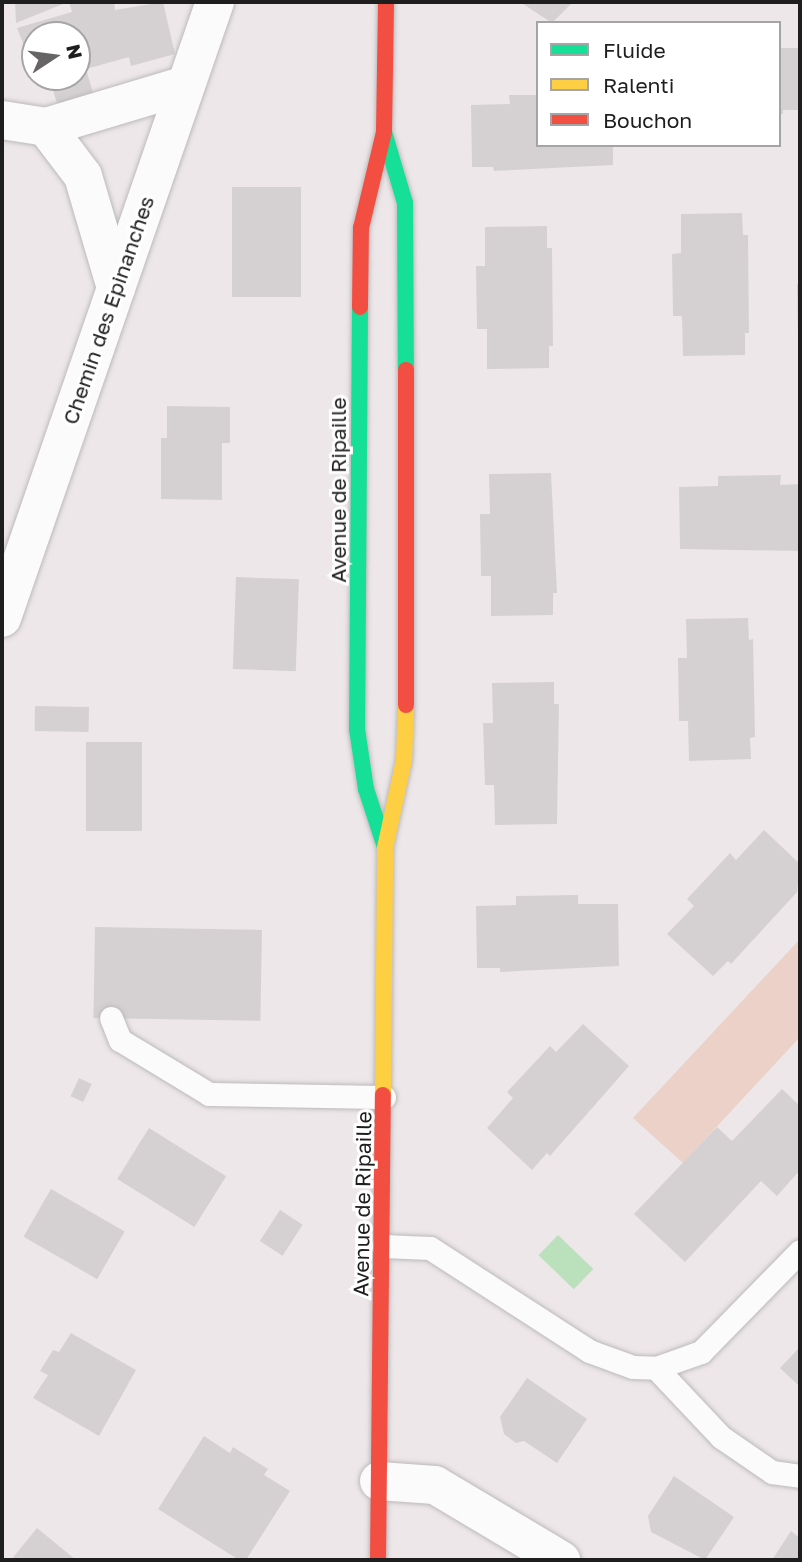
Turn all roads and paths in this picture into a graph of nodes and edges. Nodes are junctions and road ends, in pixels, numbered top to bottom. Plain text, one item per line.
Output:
1 (215, 2) edge
2 (386, 2) edge
3 (186, 85) junction
4 (2, 120) edge
5 (46, 127) junction
6 (384, 132) junction
7 (116, 288) junction
8 (406, 421) junction
9 (359, 426) junction
10 (4, 600) edge
11 (385, 848) junction
12 (111, 1018) dead end
13 (384, 1097) junction
14 (383, 1246) junction
15 (800, 1251) edge
16 (656, 1368) junction
17 (800, 1476) edge
18 (379, 1481) junction
19 (378, 1560) edge
20 (561, 1560) edge

1 - 3 street, Chemin des Epinanches
2 - 6 street, Avenue de Ripaille
3 - 5 street
3 - 7 street, Chemin des Epinanches
4 - 5 street
5 - 7 street
6 - 8 street, Avenue de Ripaille
6 - 9 street, Avenue de Ripaille
7 - 10 street, Chemin des Epinanches
8 - 9 street
8 - 11 street, Avenue de Ripaille
9 - 11 street, Avenue de Ripaille
11 - 13 street, Avenue de Ripaille
12 - 13 lane
13 - 14 street, Avenue de Ripaille
14 - 16 lane
14 - 18 street, Avenue de Ripaille
15 - 16 lane
16 - 17 lane
18 - 19 street, Avenue de Ripaille
18 - 20 street

